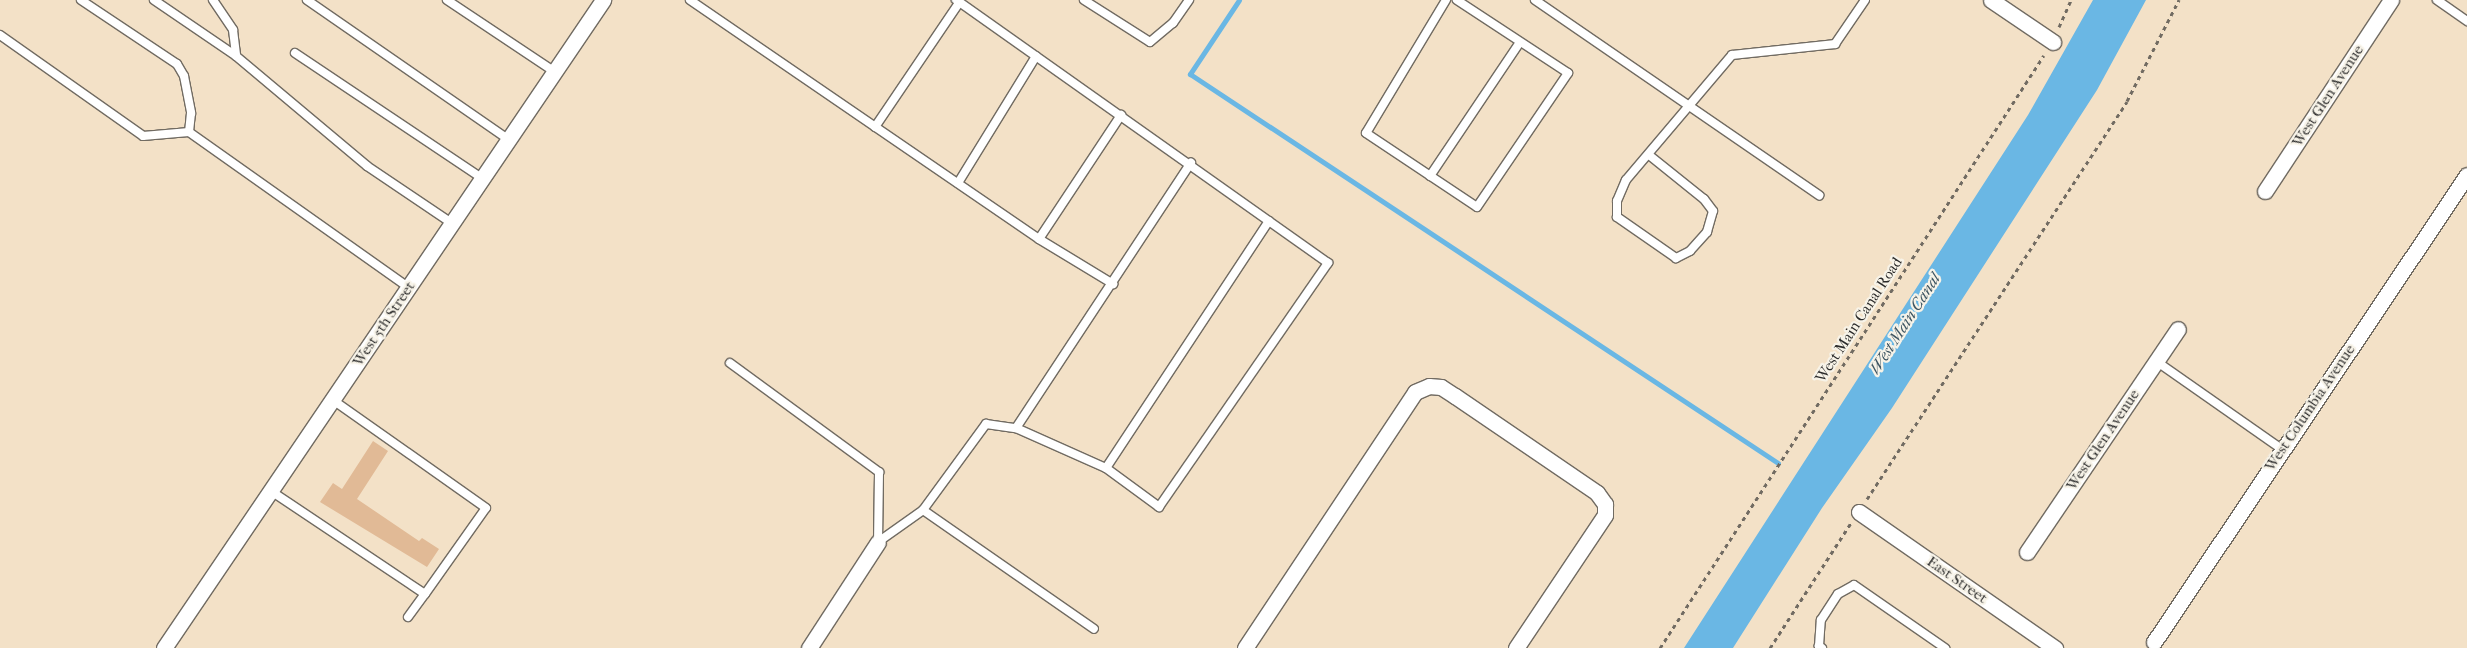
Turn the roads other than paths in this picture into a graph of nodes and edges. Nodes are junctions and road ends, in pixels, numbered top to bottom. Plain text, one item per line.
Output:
1 (82, 0) edge
2 (154, 0) edge
3 (213, 0) edge
4 (307, 0) edge
5 (447, 0) edge
6 (691, 0) edge
7 (1084, 0) edge
8 (1190, 0) edge
9 (1446, 0) edge
10 (1457, 0) edge
11 (1535, 0) edge
12 (1865, 0) edge
13 (2391, 0) edge
14 (2437, 0) edge
15 (957, 1) edge
16 (598, 2) edge
17 (1998, 2) edge
18 (2467, 21) edge
19 (0, 36) edge
20 (1520, 42) junction
21 (2052, 42) road end
22 (295, 53) dead end
23 (236, 56) junction
24 (1036, 56) junction
25 (555, 72) junction
26 (1689, 106) junction
27 (1121, 115) junction
28 (875, 127) junction
29 (188, 132) junction
30 (509, 140) junction
31 (1649, 155) junction
32 (1191, 163) junction
33 (2467, 175) edge
34 (1430, 176) junction
35 (483, 179) junction
36 (958, 184) junction
37 (2265, 191) dead end
38 (1819, 195) dead end
39 (1269, 221) junction
40 (453, 224) junction
41 (1039, 239) junction
42 (1113, 284) junction
43 (409, 288) junction
44 (2178, 329) dead end
45 (2156, 361) junction
46 (730, 363) dead end
47 (333, 400) junction
48 (1016, 428) junction
49 (2282, 450) junction
50 (1106, 468) junction
51 (271, 491) junction
52 (923, 510) junction
53 (1858, 512) road end
54 (878, 542) junction
55 (2028, 552) dead end
56 (425, 594) junction
57 (408, 617) dead end
58 (1094, 629) dead end
59 (2154, 642) dead end
60 (164, 648) edge
61 (809, 648) edge
62 (1246, 648) edge
63 (1516, 648) edge
64 (1822, 648) edge
65 (1945, 648) edge
66 (2055, 648) edge

1 - 29 lane
2 - 23 lane
3 - 23 lane
4 - 30 lane
5 - 25 lane
6 - 28 lane
7 - 8 lane
9 - 34 lane
10 - 20 lane
11 - 26 lane
12 - 26 lane
13 - 37 street, West Glen Avenue
14 - 18 lane
15 - 24 lane
15 - 28 lane
16 - 25 street, West 5th Street
17 - 21 street
19 - 29 lane
20 - 34 lane
20 - 34 lane
22 - 35 lane
23 - 40 lane
24 - 27 lane
24 - 36 lane
25 - 30 street, West 5th Street
26 - 31 lane
26 - 38 lane
27 - 32 lane
27 - 41 lane
28 - 36 lane
29 - 43 lane
30 - 35 street, West 5th Street
31 - 31 lane
32 - 39 lane
32 - 42 lane
33 - 49 street, West Columbia Avenue
35 - 40 street, West 5th Street
36 - 41 lane
39 - 50 lane
39 - 50 lane
40 - 43 street, West 5th Street
41 - 42 lane
42 - 48 lane
43 - 47 street, West 5th Street
44 - 45 street, West Glen Avenue
45 - 49 lane
45 - 55 street, West Glen Avenue
46 - 54 lane
47 - 51 street, West 5th Street
47 - 56 lane
48 - 50 lane
48 - 52 lane
49 - 59 street, West Columbia Avenue
51 - 56 lane
51 - 60 street, West 5th Street
52 - 54 lane
52 - 58 lane
53 - 66 street, East Street
54 - 61 street
56 - 57 lane
62 - 63 street
64 - 65 lane

